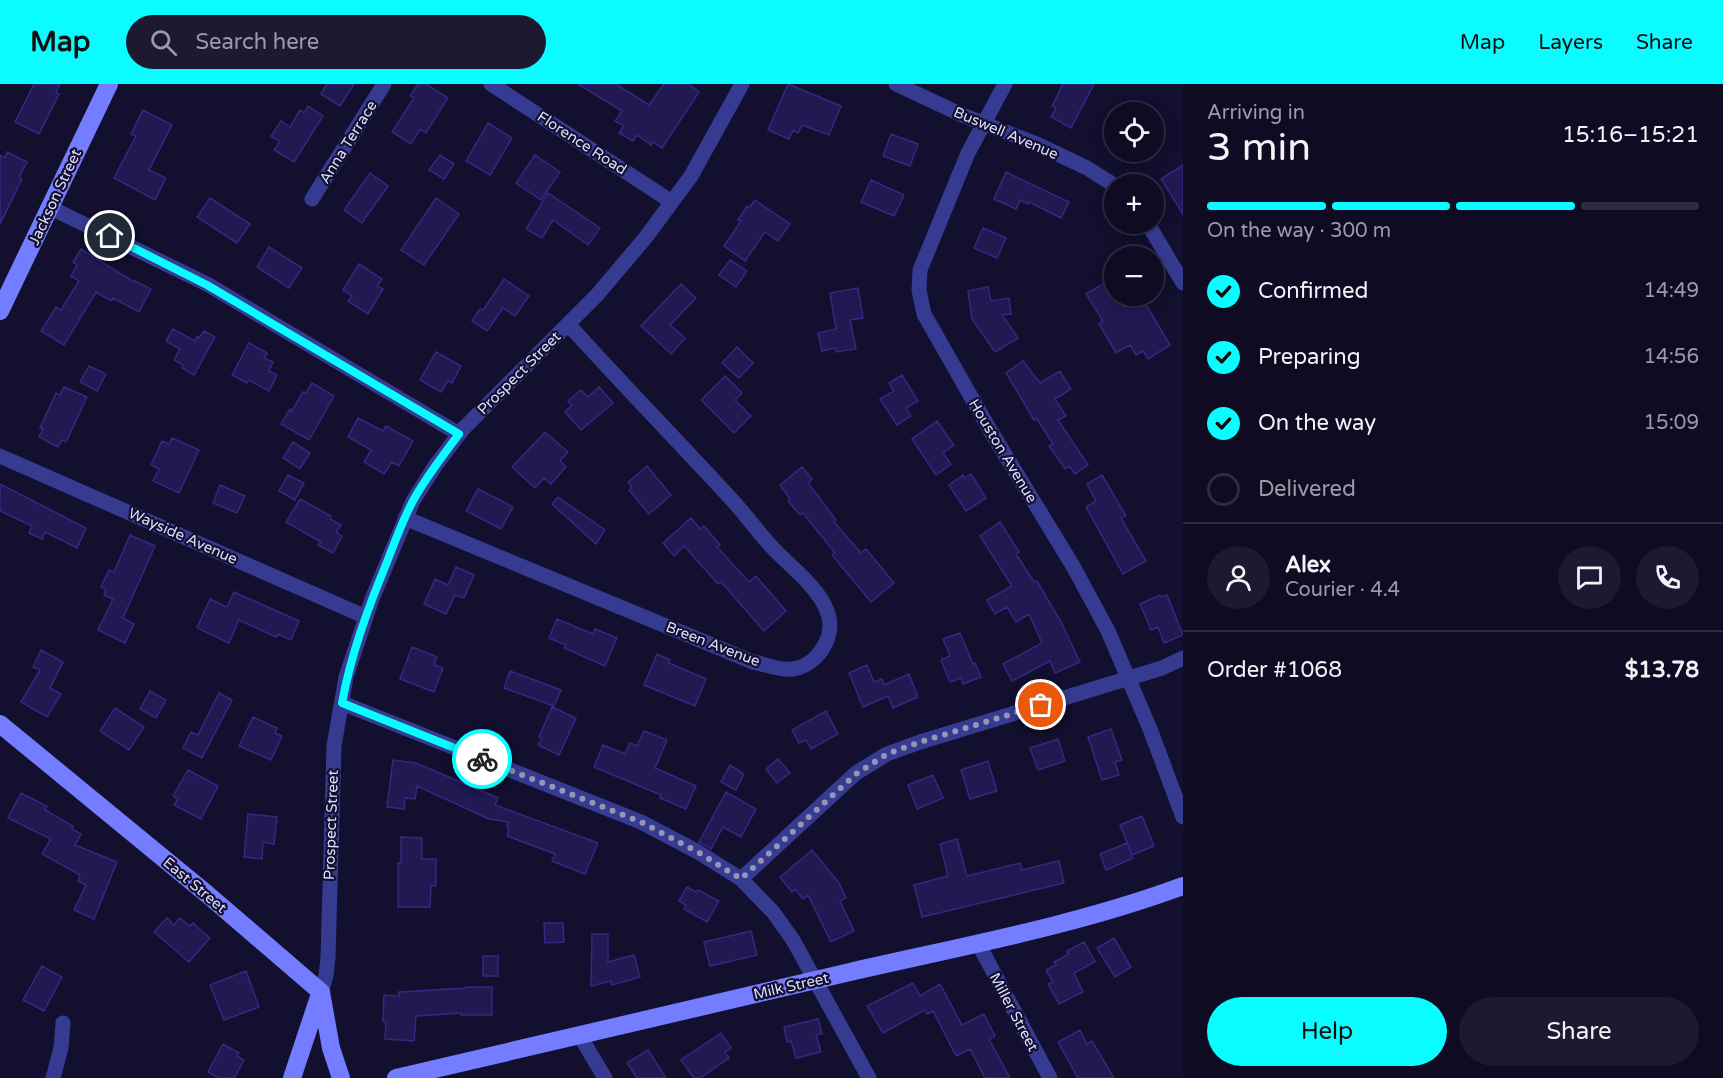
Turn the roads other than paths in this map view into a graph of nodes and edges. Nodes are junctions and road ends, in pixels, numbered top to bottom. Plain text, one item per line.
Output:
1 (109, 84) edge
2 (384, 84) edge
3 (491, 84) edge
4 (742, 84) edge
5 (896, 84) edge
6 (1005, 84) edge
7 (984, 123) junction
8 (1104, 179) edge
9 (312, 199) dead end
10 (672, 202) junction
11 (51, 208) junction
12 (1154, 234) edge
13 (1183, 283) edge
14 (0, 311) edge
15 (568, 324) junction
16 (459, 434) junction
17 (0, 456) edge
18 (405, 518) junction
19 (366, 616) junction
20 (1183, 658) edge
21 (1129, 677) junction
22 (342, 703) junction
23 (0, 724) edge
24 (1183, 817) edge
25 (741, 879) junction
26 (1183, 885) edge
27 (979, 945) junction
28 (816, 980) junction
29 (321, 992) junction
30 (63, 1023) dead end
31 (580, 1035) junction
32 (52, 1078) edge
33 (292, 1078) edge
34 (341, 1078) edge
35 (396, 1078) edge
36 (605, 1078) edge
37 (869, 1078) edge
38 (1050, 1078) edge

1 - 11 street, Jackson Street
2 - 9 street, Anna Terrace
3 - 10 street, Florence Road
4 - 10 street, Prospect Street
5 - 7 street, Buswell Avenue
6 - 7 street, Houston Avenue
7 - 8 street, Buswell Avenue
7 - 21 street, Houston Avenue
10 - 15 street, Prospect Street
11 - 14 street, Jackson Street
11 - 16 street
12 - 13 street
15 - 16 street, Prospect Street
15 - 18 street, Breen Avenue
16 - 18 street, Prospect Street
17 - 19 street, Wayside Avenue
18 - 19 street, Prospect Street
19 - 22 street, Prospect Street
20 - 21 street
21 - 24 street, Houston Avenue
21 - 25 street
22 - 25 street
22 - 29 street, Prospect Street
23 - 29 street, East Street
25 - 28 street
26 - 27 street, Milk Street
27 - 28 street, Milk Street
27 - 38 street, Miller Street
28 - 31 street, Milk Street
28 - 37 street
29 - 33 street, Prospect Street
29 - 34 street
30 - 32 street
31 - 35 street, Milk Street
31 - 36 street

